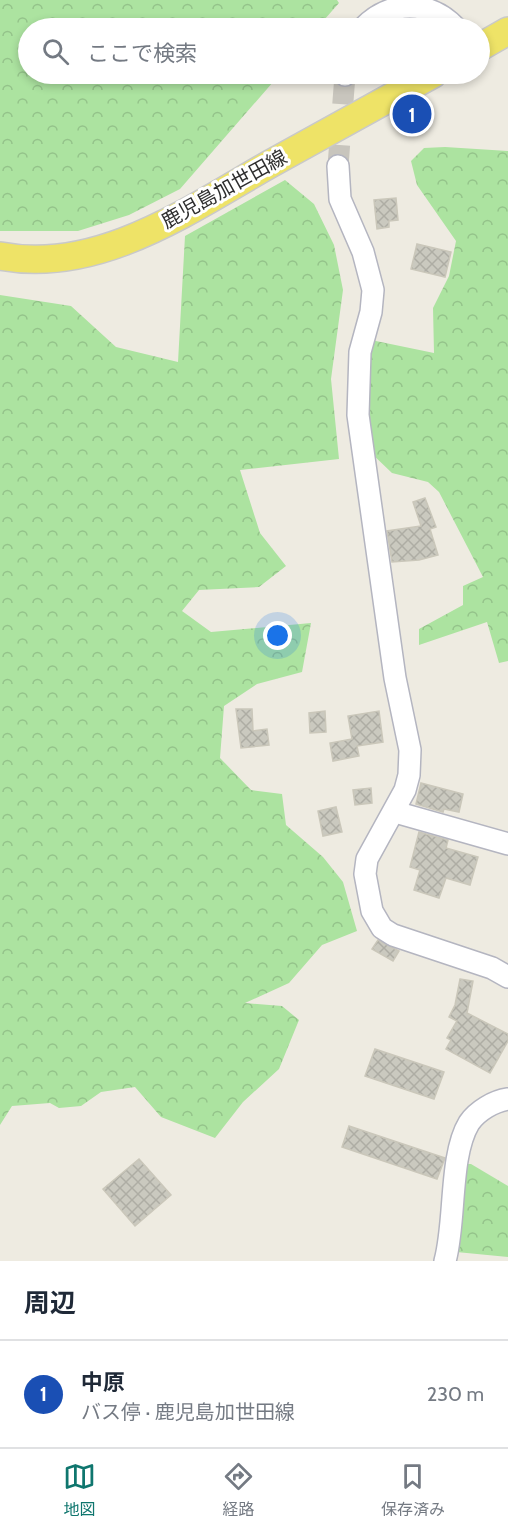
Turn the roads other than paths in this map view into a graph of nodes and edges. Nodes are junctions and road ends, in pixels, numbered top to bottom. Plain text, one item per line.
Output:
1 (374, 18) edge
2 (447, 18) edge
3 (508, 31) edge
4 (490, 41) edge
5 (414, 84) edge
6 (338, 166) tunnel mouth
7 (0, 256) edge
8 (394, 812) junction
9 (508, 844) edge
10 (508, 976) edge
11 (506, 1095) edge
12 (445, 1261) edge

1 - 2 street
3 - 4 main road
5 - 7 main road, 鹿児島加世田線
6 - 8 street
8 - 9 street
8 - 10 street
11 - 12 street

